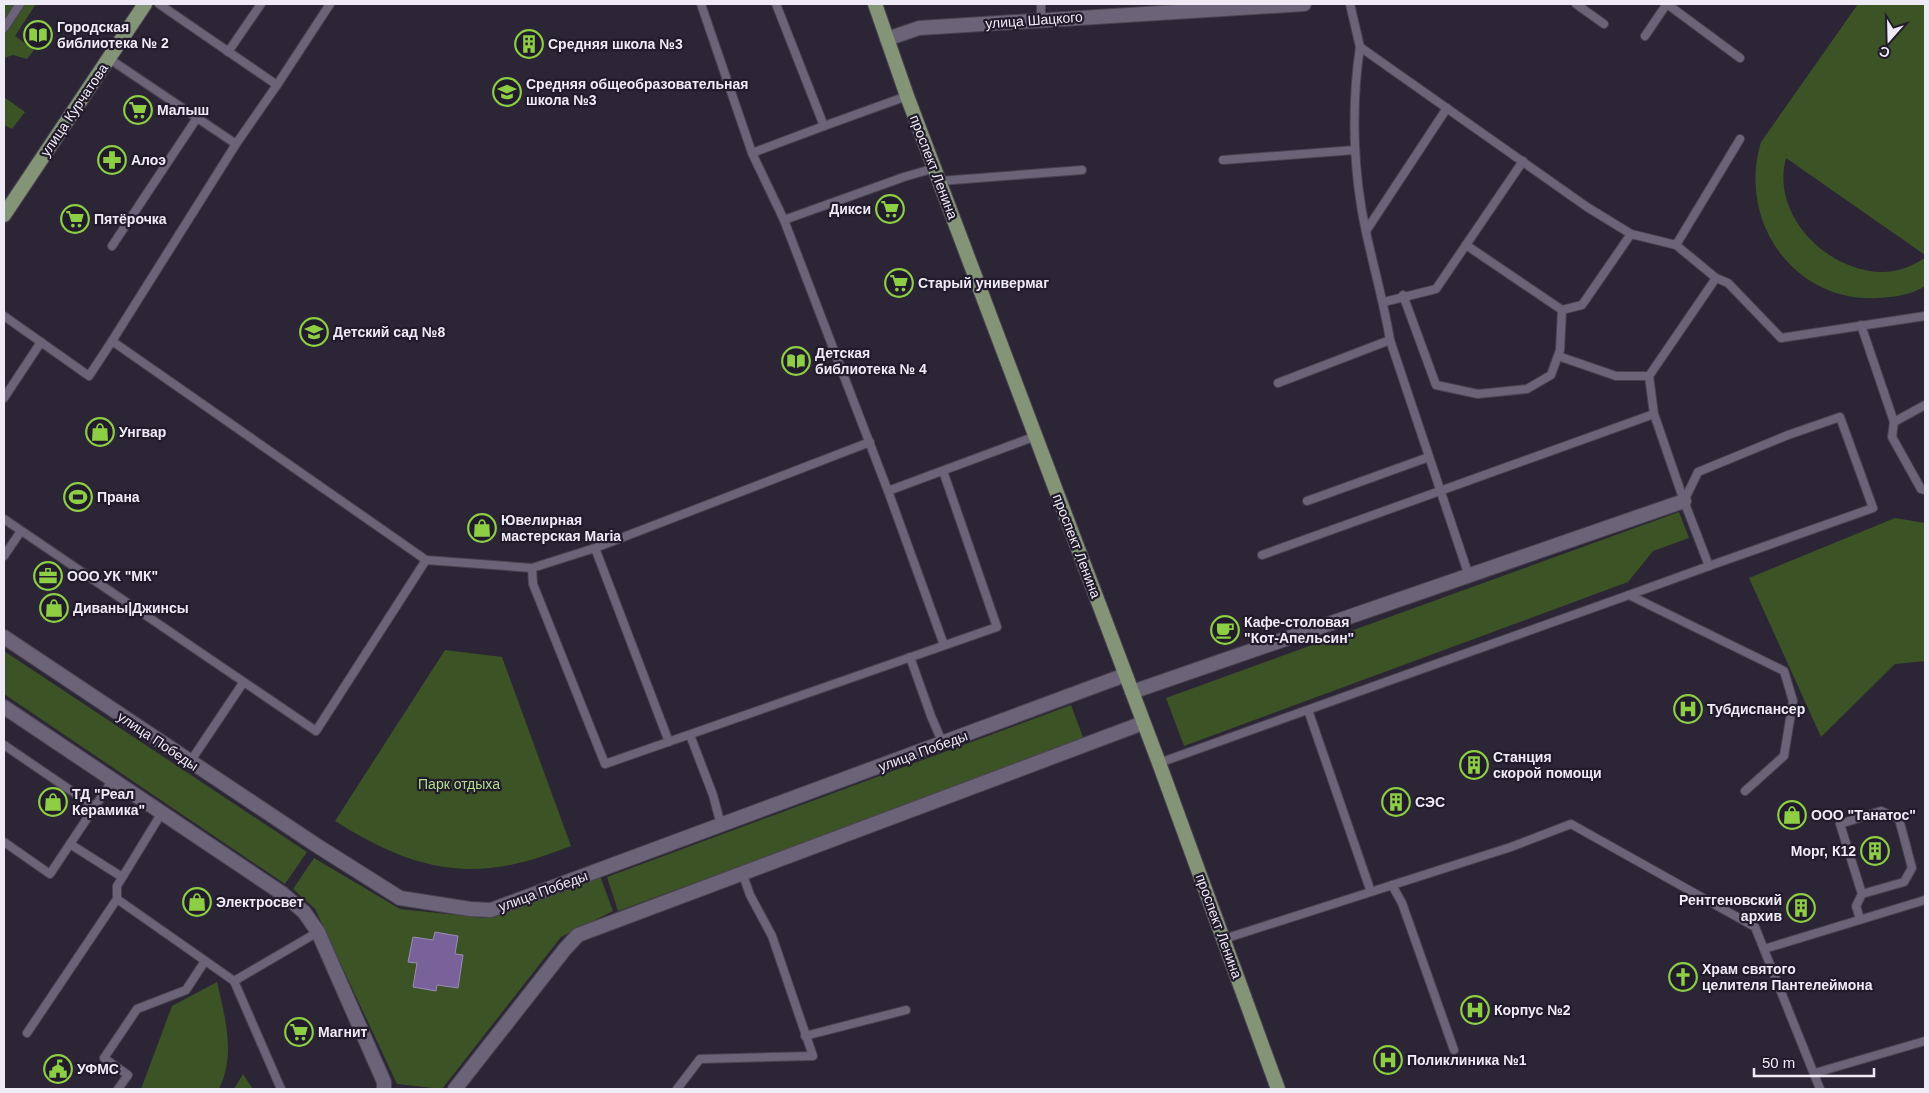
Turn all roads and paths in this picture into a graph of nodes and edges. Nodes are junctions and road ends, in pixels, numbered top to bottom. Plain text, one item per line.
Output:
1 (20, 4) edge
2 (145, 4) edge
3 (159, 4) edge
4 (261, 4) edge
5 (330, 4) edge
6 (701, 4) edge
7 (776, 4) edge
8 (875, 4) edge
9 (1040, 4) edge
10 (1304, 4) edge
11 (1350, 4) edge
12 (1576, 4) edge
13 (1667, 4) edge
14 (1041, 19) junction
15 (1604, 24) dead end
16 (4, 28) edge
17 (1645, 36) dead end
18 (887, 40) junction
19 (1360, 47) junction
20 (228, 52) junction
21 (108, 58) junction
22 (1740, 58) dead end
23 (277, 86) junction
24 (907, 96) junction
25 (1447, 108) junction
26 (196, 118) junction
27 (824, 126) junction
28 (1740, 139) dead end
29 (236, 144) junction
30 (1355, 150) junction
31 (752, 153) junction
32 (1223, 160) dead end
33 (1523, 161) junction
34 (1082, 170) dead end
35 (938, 175) junction
36 (4, 215) edge
37 (784, 220) junction
38 (1366, 231) junction
39 (1631, 234) junction
40 (1466, 245) junction
41 (1676, 245) junction
42 (112, 246) dead end
43 (1716, 278) junction
44 (1403, 295) junction
45 (1384, 302) junction
46 (1562, 310) junction
47 (4, 316) edge
48 (1925, 316) edge
49 (1861, 325) junction
50 (1390, 340) junction
51 (112, 341) junction
52 (41, 342) junction
53 (1558, 356) junction
54 (1649, 376) junction
55 (1278, 383) dead end
56 (4, 398) edge
57 (1925, 405) edge
58 (1654, 414) junction
59 (1894, 422) junction
60 (1036, 436) junction
61 (870, 442) junction
62 (1429, 457) junction
63 (943, 471) junction
64 (1925, 490) edge
65 (888, 491) junction
66 (1440, 491) junction
67 (1306, 501) dead end
68 (1684, 502) junction
69 (4, 520) edge
70 (21, 531) junction
71 (595, 548) junction
72 (1262, 555) dead end
73 (4, 556) edge
74 (426, 560) junction
75 (1709, 566) junction
76 (532, 568) junction
77 (1469, 576) junction
78 (1629, 595) junction
79 (4, 637) edge
80 (944, 645) junction
81 (910, 657) junction
82 (1125, 675) junction
83 (243, 683) junction
84 (1132, 692) junction
85 (4, 707) edge
86 (1308, 710) junction
87 (1143, 723) junction
88 (690, 735) junction
89 (668, 742) junction
90 (943, 744) junction
91 (4, 745) edge
92 (190, 762) junction
93 (1159, 763) junction
94 (112, 781) junction
95 (1745, 791) dead end
96 (95, 807) junction
97 (162, 814) junction
98 (721, 826) junction
99 (4, 842) edge
100 (70, 844) junction
101 (742, 874) junction
102 (122, 877) junction
103 (1392, 885) junction
104 (1371, 892) junction
105 (1862, 894) junction
106 (117, 899) junction
107 (1925, 900) edge
108 (1860, 919) junction
109 (318, 932) junction
110 (1224, 939) junction
111 (1764, 949) junction
112 (205, 961) junction
113 (234, 981) junction
114 (906, 1010) dead end
115 (27, 1033) dead end
116 (805, 1036) junction
117 (1925, 1041) edge
118 (1454, 1050) dead end
119 (1815, 1073) junction
120 (118, 1089) edge
121 (281, 1089) edge
122 (384, 1089) edge
123 (455, 1089) edge
124 (677, 1089) edge
125 (1278, 1089) edge
126 (1820, 1089) edge

1 - 16 lane
2 - 21 main road, улица Курчатова
3 - 20 lane
4 - 20 lane
5 - 23 lane
6 - 31 lane
7 - 27 lane
8 - 18 main road, проспект Ленина
9 - 14 lane
10 - 14 street, улица Шацкого
11 - 19 lane
12 - 15 lane
13 - 17 lane
13 - 22 lane
14 - 18 street, улица Шацкого
18 - 24 main road, проспект Ленина
19 - 25 lane
19 - 30 lane
20 - 23 lane
21 - 26 lane
21 - 36 main road, улица Курчатова
23 - 29 lane
24 - 27 lane
24 - 35 main road, проспект Ленина
25 - 33 lane
25 - 38 lane
26 - 29 lane
26 - 42 lane
27 - 31 lane
28 - 41 lane
29 - 51 lane
30 - 32 lane
30 - 38 lane
31 - 37 lane
33 - 39 lane
33 - 40 lane
34 - 35 lane
35 - 37 lane
35 - 60 main road, проспект Ленина
37 - 61 lane
38 - 45 lane
39 - 41 lane
39 - 46 lane
40 - 44 lane
40 - 46 lane
41 - 43 lane
43 - 49 lane
43 - 54 lane
44 - 45 lane
44 - 53 lane
45 - 50 lane
46 - 53 lane
47 - 52 lane
48 - 49 lane
49 - 59 lane
50 - 55 lane
50 - 62 lane
51 - 52 lane
51 - 74 lane
52 - 56 lane
53 - 54 lane
54 - 58 lane
57 - 59 lane
58 - 66 lane
58 - 68 lane
59 - 64 lane
60 - 63 lane
60 - 82 main road, проспект Ленина
61 - 65 lane
61 - 71 lane
62 - 66 lane
62 - 67 lane
63 - 65 lane
63 - 80 lane
65 - 80 lane
66 - 72 lane
66 - 77 lane
68 - 75 lane
68 - 75 lane
68 - 77 street
69 - 70 lane
70 - 73 lane
70 - 83 lane
71 - 76 lane
71 - 89 lane
74 - 76 lane
74 - 83 lane
75 - 78 lane
76 - 89 lane
77 - 84 street
78 - 86 lane
78 - 95 lane
79 - 92 street, улица Победы
80 - 81 lane
81 - 88 lane
81 - 90 lane
82 - 84 main road, проспект Ленина
82 - 90 street, улица Победы
83 - 92 lane
84 - 87 main road, проспект Ленина
85 - 94 street
86 - 93 lane
86 - 104 lane
87 - 93 main road, проспект Ленина
87 - 101 street
88 - 89 lane
88 - 98 lane
90 - 98 street, улица Победы
91 - 96 lane
92 - 98 street, улица Победы
93 - 110 main road, проспект Ленина
94 - 96 lane
94 - 97 street
96 - 100 lane
97 - 102 lane
97 - 109 street
99 - 100 lane
100 - 102 lane
101 - 116 lane
101 - 123 street
102 - 106 lane
103 - 104 lane
103 - 111 lane
103 - 118 lane
104 - 110 lane
105 - 105 lane
105 - 108 lane
106 - 112 lane
106 - 115 lane
107 - 108 lane
108 - 111 lane
109 - 113 lane
109 - 122 street
110 - 125 main road, проспект Ленина
111 - 119 lane
112 - 113 lane
112 - 120 lane
113 - 121 lane
114 - 116 lane
116 - 124 lane
117 - 119 lane
119 - 126 lane

